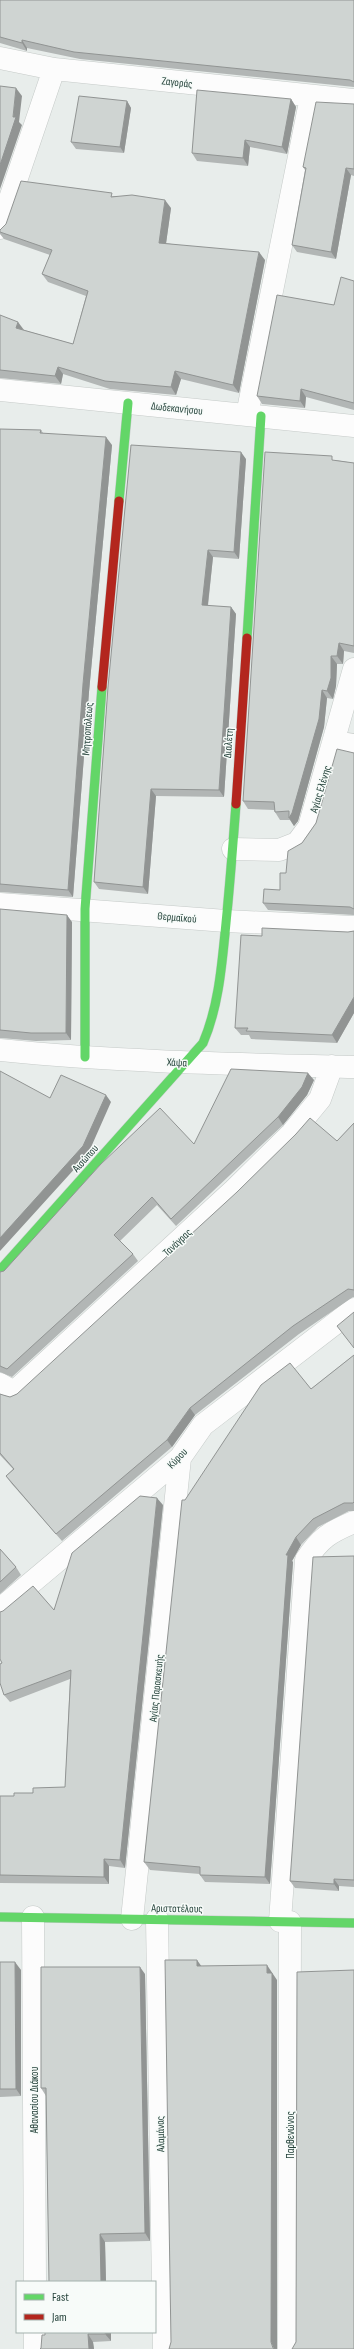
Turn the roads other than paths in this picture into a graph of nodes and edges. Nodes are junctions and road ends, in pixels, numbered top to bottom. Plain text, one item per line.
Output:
1 (0, 58) edge
2 (54, 69) junction
3 (311, 97) junction
4 (354, 100) edge
5 (0, 228) edge
6 (0, 390) edge
7 (128, 403) junction
8 (254, 416) junction
9 (354, 426) edge
10 (354, 669) edge
11 (344, 744) edge
12 (233, 849) junction
13 (0, 904) edge
14 (85, 909) junction
15 (226, 921) junction
16 (354, 927) edge
17 (0, 1050) edge
18 (85, 1057) junction
19 (188, 1062) junction
20 (332, 1066) junction
21 (354, 1067) edge
22 (0, 1270) edge
23 (354, 1309) edge
24 (0, 1384) edge
25 (180, 1458) junction
26 (354, 1522) edge
27 (0, 1609) edge
28 (0, 1916) edge
29 (33, 1917) junction
30 (132, 1919) junction
31 (157, 1919) junction
32 (285, 1922) junction
33 (354, 1923) edge
34 (35, 2281) edge
35 (35, 2333) edge
36 (35, 2349) edge
37 (164, 2349) edge
38 (289, 2349) edge

1 - 2 street, Ζαγοράς
2 - 3 street, Ζαγοράς
2 - 5 street
3 - 4 street, Ζαγοράς
3 - 8 street
6 - 7 street, Δωδεκανήσου
7 - 8 street, Δωδεκανήσου
7 - 14 street, Μητροπόλεως
8 - 9 street, Δωδεκανήσου
8 - 12 street, Διαλέτη
10 - 11 street, Αγίας Ελένης
11 - 12 street, Αγίας Ελένης
12 - 15 street, Διαλέτη
13 - 14 street, Θερμαϊκού
14 - 15 street, Θερμαϊκού
14 - 18 street, Μητροπόλεως
15 - 16 street, Θερμαϊκού
15 - 19 street, Διαλέτη
17 - 18 street, Χάψα
18 - 19 street, Χάψα
19 - 20 street, Χάψα
19 - 22 street, Αισώπου
20 - 21 street, Χάψα
20 - 24 street, Τανάγρας
23 - 25 street, Κύρου
25 - 27 street, Κύρου
25 - 30 street, Αγίας Παρασκευής
26 - 32 street, Παρθενώνος
28 - 29 street, Αριστοτέλους
29 - 30 street, Αριστοτέλους
29 - 34 street, Αθανασίου Διάκου
30 - 31 street, Αριστοτέλους
31 - 32 street, Αριστοτέλους
31 - 37 street, Αλαμάνας
32 - 33 street, Αριστοτέλους
32 - 38 street, Παρθενώνος
35 - 36 street

